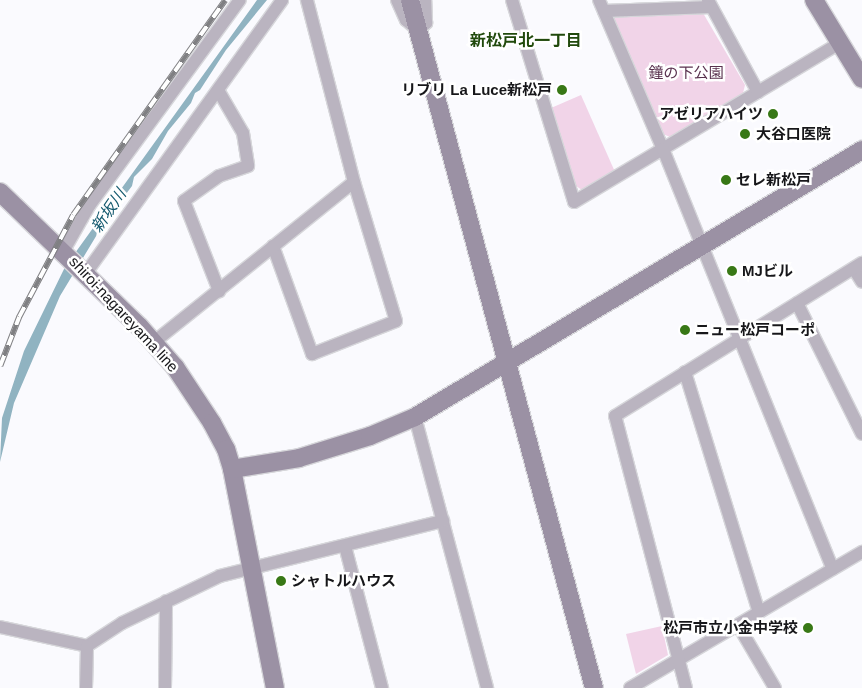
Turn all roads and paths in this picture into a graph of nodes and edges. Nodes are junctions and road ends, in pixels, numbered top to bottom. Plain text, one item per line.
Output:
1 (240, 0) edge
2 (282, 0) edge
3 (307, 0) edge
4 (397, 0) edge
5 (410, 0) edge
6 (425, 0) edge
7 (512, 0) edge
8 (814, 0) edge
9 (709, 3) edge
10 (601, 6) edge
11 (418, 30) junction
12 (840, 43) junction
13 (862, 79) edge
14 (218, 90) junction
15 (758, 92) junction
16 (663, 149) junction
17 (862, 150) edge
18 (354, 182) junction
19 (0, 193) edge
20 (273, 246) junction
21 (702, 246) junction
22 (65, 252) junction
23 (858, 266) edge
24 (84, 271) junction
25 (862, 282) edge
26 (219, 291) junction
27 (797, 303) junction
28 (739, 338) junction
29 (154, 342) junction
30 (507, 363) junction
31 (684, 372) junction
32 (415, 417) junction
33 (862, 434) edge
34 (232, 469) junction
35 (443, 521) junction
36 (344, 546) junction
37 (862, 552) edge
38 (252, 569) junction
39 (833, 569) junction
40 (166, 601) junction
41 (759, 612) junction
42 (738, 625) junction
43 (0, 627) edge
44 (87, 646) junction
45 (680, 660) junction
46 (86, 688) edge
47 (165, 688) edge
48 (275, 688) edge
49 (382, 688) edge
50 (487, 688) edge
51 (594, 688) edge
52 (630, 688) edge
53 (686, 688) edge
54 (775, 688) edge

1 - 22 street
2 - 14 street
3 - 18 street
4 - 11 street
5 - 11 street
6 - 11 street
7 - 16 street
8 - 12 street
9 - 10 street
9 - 15 street
10 - 16 street
11 - 30 street
12 - 13 street
12 - 15 street
14 - 24 street
14 - 26 street
15 - 16 street
16 - 21 street
17 - 21 street
18 - 20 street
18 - 20 street
19 - 22 street, shiroi-nagareyama line
20 - 26 street
21 - 28 street
21 - 30 street
22 - 24 street, shiroi-nagareyama line
23 - 25 street
23 - 27 street
24 - 29 street, shiroi-nagareyama line
26 - 29 street
27 - 28 street
27 - 33 street
28 - 31 street
28 - 39 street
29 - 34 street, shiroi-nagareyama line
30 - 32 street
30 - 51 street
31 - 41 street
31 - 45 street
32 - 34 street
32 - 35 street
34 - 38 street, shiroi-nagareyama line
35 - 36 street
35 - 50 street
36 - 38 street
36 - 49 street
37 - 39 street
38 - 40 street
38 - 48 street, shiroi-nagareyama line
39 - 41 street
40 - 44 street
40 - 47 street
41 - 42 street
42 - 45 street
42 - 54 street
43 - 44 street
44 - 46 street
45 - 52 street
45 - 53 street

